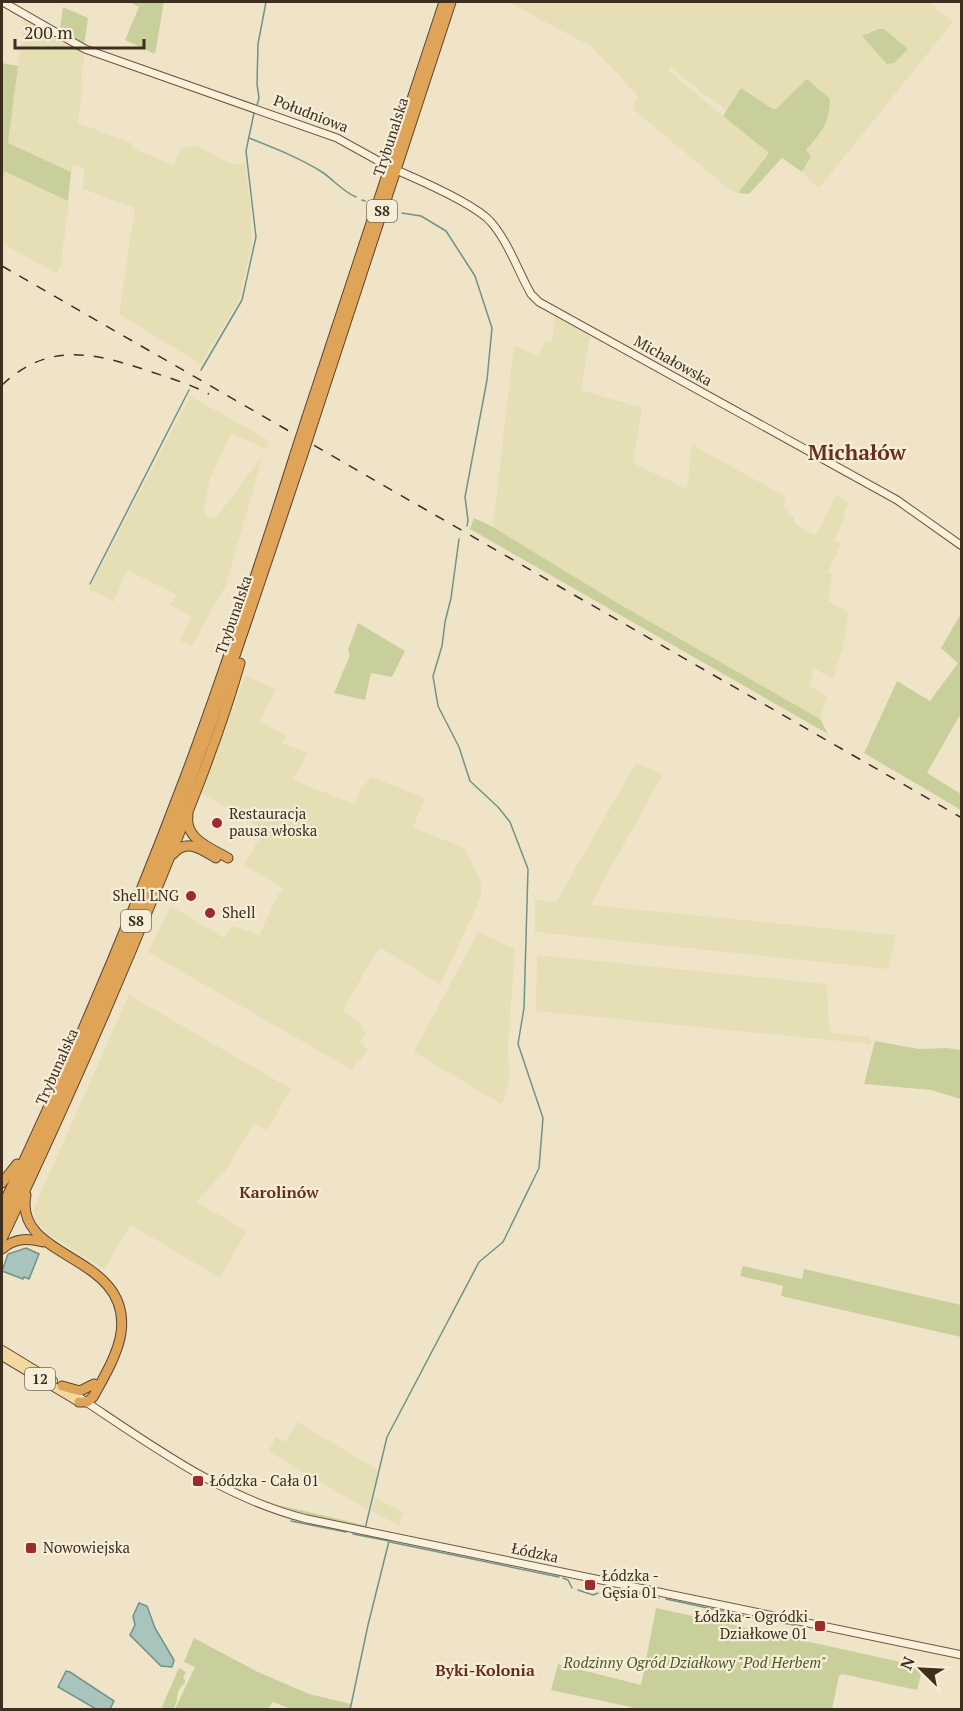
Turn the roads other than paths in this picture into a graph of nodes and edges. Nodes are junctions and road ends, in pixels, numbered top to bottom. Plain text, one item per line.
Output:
1 (3, 2) edge
2 (444, 2) edge
3 (451, 2) edge
4 (384, 164) dead end
5 (401, 172) dead end
6 (311, 419) junction
7 (299, 456) junction
8 (962, 546) edge
9 (251, 612) junction
10 (189, 807) junction
11 (168, 861) junction
12 (33, 1140) junction
13 (36, 1167) junction
14 (2, 1183) edge
15 (2, 1207) edge
16 (2, 1222) edge
17 (2, 1239) edge
18 (48, 1243) junction
19 (2, 1249) edge
20 (2, 1350) edge
21 (2, 1356) edge
22 (62, 1386) junction
23 (94, 1388) junction
24 (84, 1403) junction
25 (98, 1409) junction
26 (122, 1426) junction
27 (962, 1655) edge

1 - 4 street, Południowa
2 - 6 highway, Trybunalska / S8
3 - 6 highway, Trybunalska / S8
5 - 8 street, Michałowska
6 - 7 highway, Trybunalska / S8, bridge
7 - 9 highway, Trybunalska / S8
7 - 12 highway, Trybunalska / S8
9 - 10 highway
9 - 16 highway, Trybunalska / S8
10 - 11 highway
10 - 11 highway
11 - 13 highway
12 - 14 highway
12 - 15 highway, Trybunalska / S8
13 - 17 highway
13 - 18 highway
18 - 19 highway
18 - 23 highway
20 - 22 main road, Łódzka / 12
21 - 24 main road, Łódzka / 12
22 - 23 highway, 12
22 - 24 street, Łódzka / 12
23 - 24 highway
23 - 25 highway
24 - 25 street, Łódzka
24 - 26 street, Łódzka
25 - 26 street, Łódzka
26 - 27 street, Łódzka

